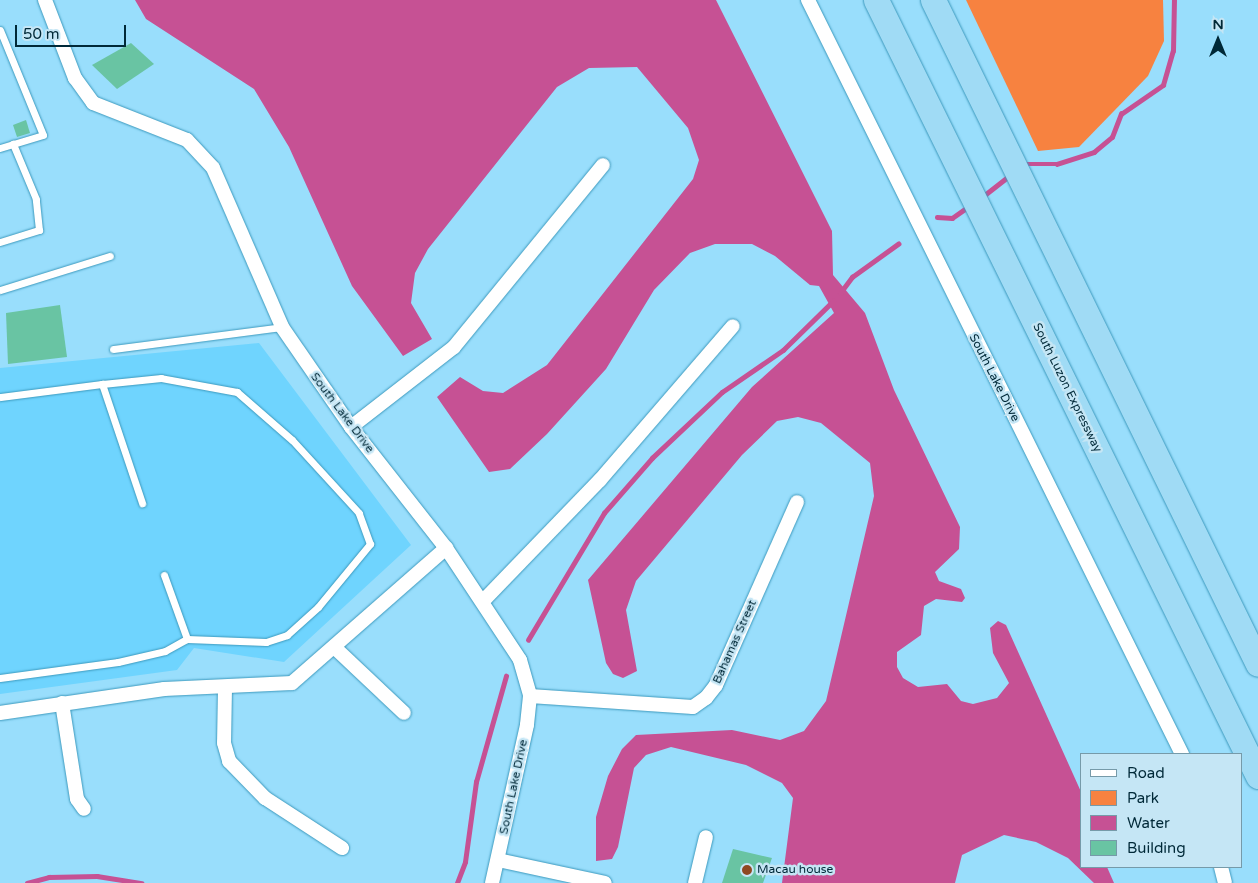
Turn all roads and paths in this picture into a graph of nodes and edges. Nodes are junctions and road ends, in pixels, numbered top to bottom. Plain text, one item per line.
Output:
1 (45, 0) edge
2 (808, 0) edge
3 (876, 0) edge
4 (933, 0) edge
5 (0, 30) edge
6 (13, 144) junction
7 (0, 148) edge
8 (603, 165) dead end
9 (0, 242) edge
10 (110, 256) dead end
11 (0, 290) edge
12 (733, 326) dead end
13 (282, 327) junction
14 (113, 348) dead end
15 (102, 384) junction
16 (0, 397) edge
17 (351, 427) junction
18 (797, 502) dead end
19 (142, 503) dead end
20 (446, 548) junction
21 (164, 575) dead end
22 (483, 601) junction
23 (187, 639) junction
24 (334, 648) junction
25 (1258, 664) edge
26 (0, 678) edge
27 (225, 688) junction
28 (530, 696) junction
29 (62, 702) junction
30 (0, 713) edge
31 (404, 713) dead end
32 (1182, 753) edge
33 (1258, 776) edge
34 (84, 809) dead end
35 (706, 837) dead end
36 (342, 848) dead end
37 (498, 860) junction
38 (1221, 868) edge
39 (492, 883) edge
40 (604, 883) edge
41 (695, 883) edge
42 (1225, 883) edge

1 - 13 street, South Lake Drive
2 - 32 street, South Lake Drive
3 - 33 highway, South Luzon Expressway
4 - 25 highway
5 - 6 lane
6 - 7 lane
6 - 9 lane
8 - 17 street
10 - 11 lane
12 - 22 street
13 - 14 lane
13 - 17 street, South Lake Drive
15 - 16 lane
15 - 19 lane
15 - 23 lane
17 - 20 street, South Lake Drive
18 - 28 street, Bahamas Street
20 - 22 street, South Lake Drive
20 - 24 street
21 - 23 lane
22 - 28 street, South Lake Drive
23 - 26 lane
24 - 27 street
24 - 31 street
27 - 29 street
27 - 36 street
28 - 37 street, South Lake Drive
29 - 30 street
29 - 34 street
35 - 41 street
37 - 39 street, South Lake Drive
37 - 40 street
38 - 42 street

